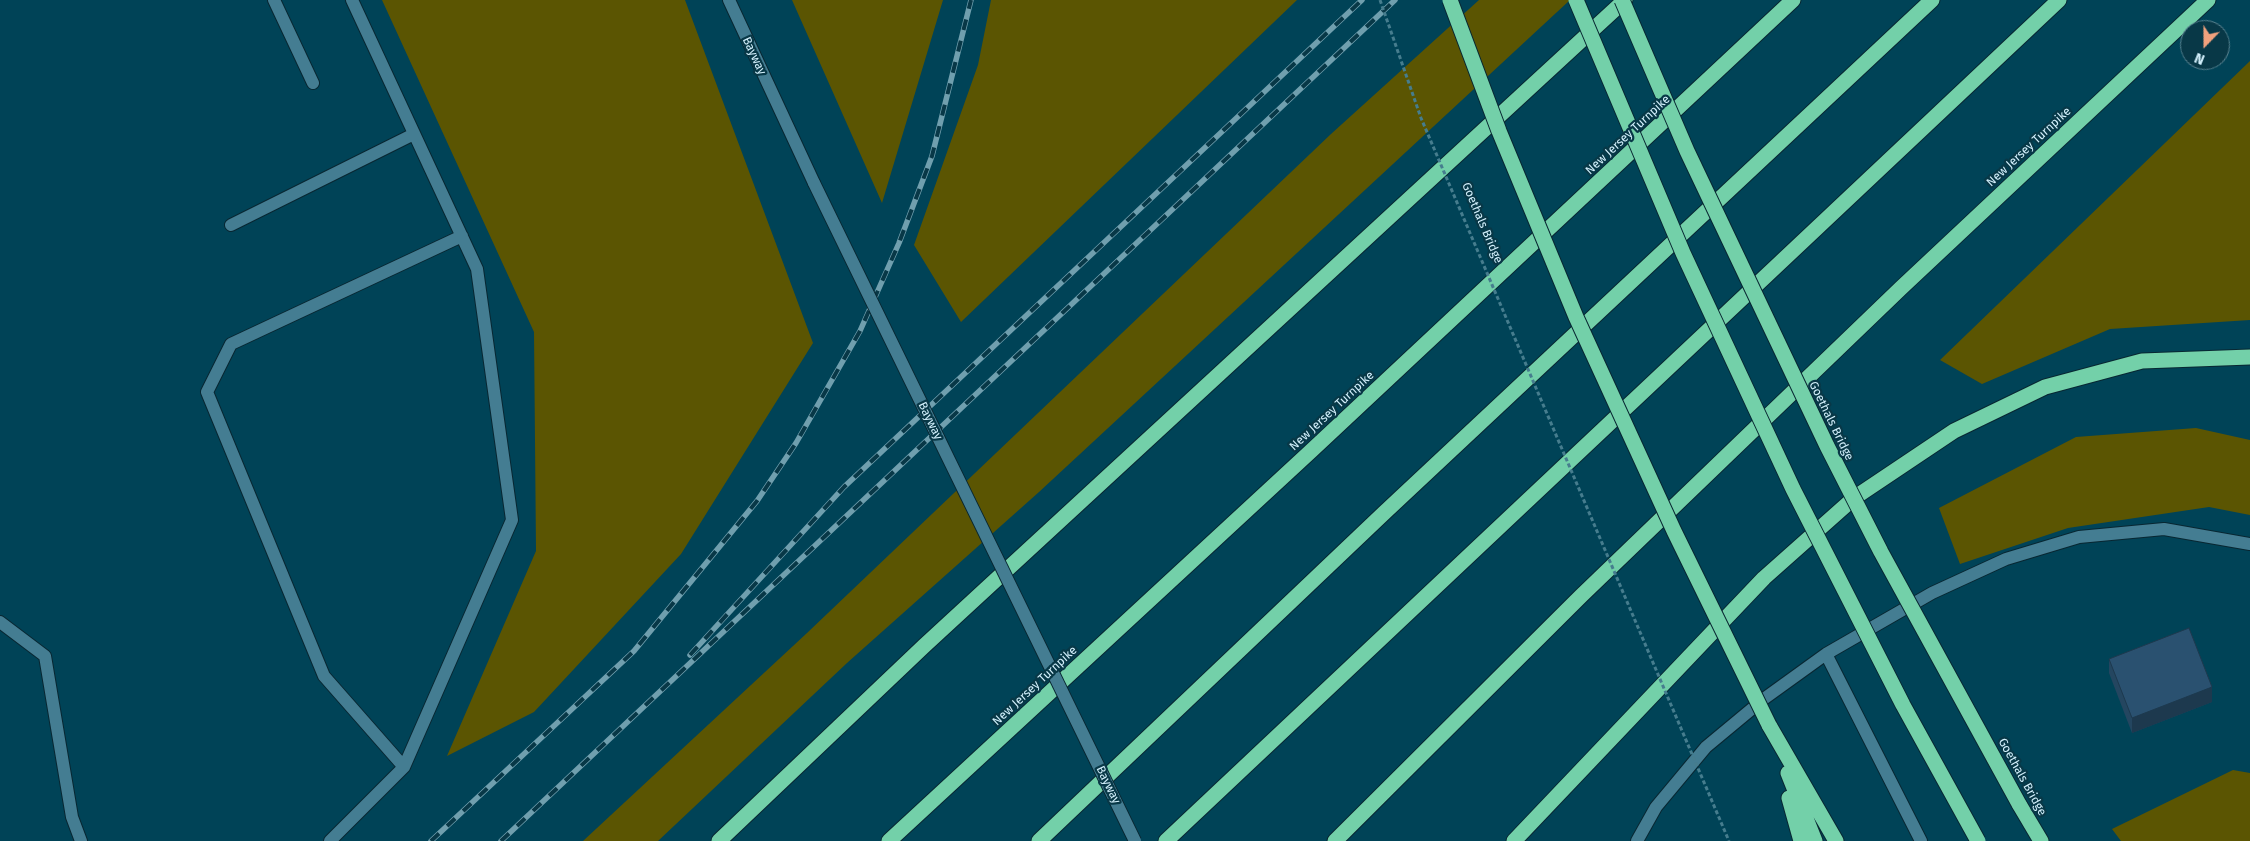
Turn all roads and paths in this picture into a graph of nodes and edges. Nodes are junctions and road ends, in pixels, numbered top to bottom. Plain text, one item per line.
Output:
1 (274, 0) edge
2 (352, 0) edge
3 (729, 0) edge
4 (1380, 0) edge
5 (1450, 0) edge
6 (1576, 0) edge
7 (1624, 0) edge
8 (1793, 0) edge
9 (1932, 0) edge
10 (2059, 0) edge
11 (2208, 0) edge
12 (313, 83) dead end
13 (414, 134) junction
14 (231, 224) dead end
15 (462, 236) junction
16 (2250, 357) edge
17 (2250, 544) edge
18 (0, 622) edge
19 (1826, 654) junction
20 (1769, 725) junction
21 (404, 767) junction
22 (81, 841) edge
23 (330, 841) edge
24 (719, 841) edge
25 (889, 841) edge
26 (1039, 841) edge
27 (1135, 841) edge
28 (1166, 841) edge
29 (1335, 841) edge
30 (1514, 841) edge
31 (1637, 841) edge
32 (1730, 841) edge
33 (1801, 841) edge
34 (1815, 841) edge
35 (1836, 841) edge
36 (1921, 841) edge
37 (1978, 841) edge
38 (2041, 841) edge

1 - 12 street
2 - 13 street
3 - 27 street, Bayway, bridge
4 - 32 path, Goethals Bridge, bridge
5 - 20 highway, bridge
6 - 37 highway, bridge
7 - 24 highway
7 - 38 highway, Goethals Bridge, bridge
8 - 25 highway, New Jersey Turnpike
9 - 26 highway
10 - 28 highway
11 - 29 highway, New Jersey Turnpike
13 - 14 street
13 - 15 street
15 - 21 street
15 - 21 street
16 - 30 highway
17 - 19 street
18 - 22 street
19 - 31 street
19 - 36 street
20 - 33 highway
20 - 34 highway
20 - 35 highway
21 - 23 street

